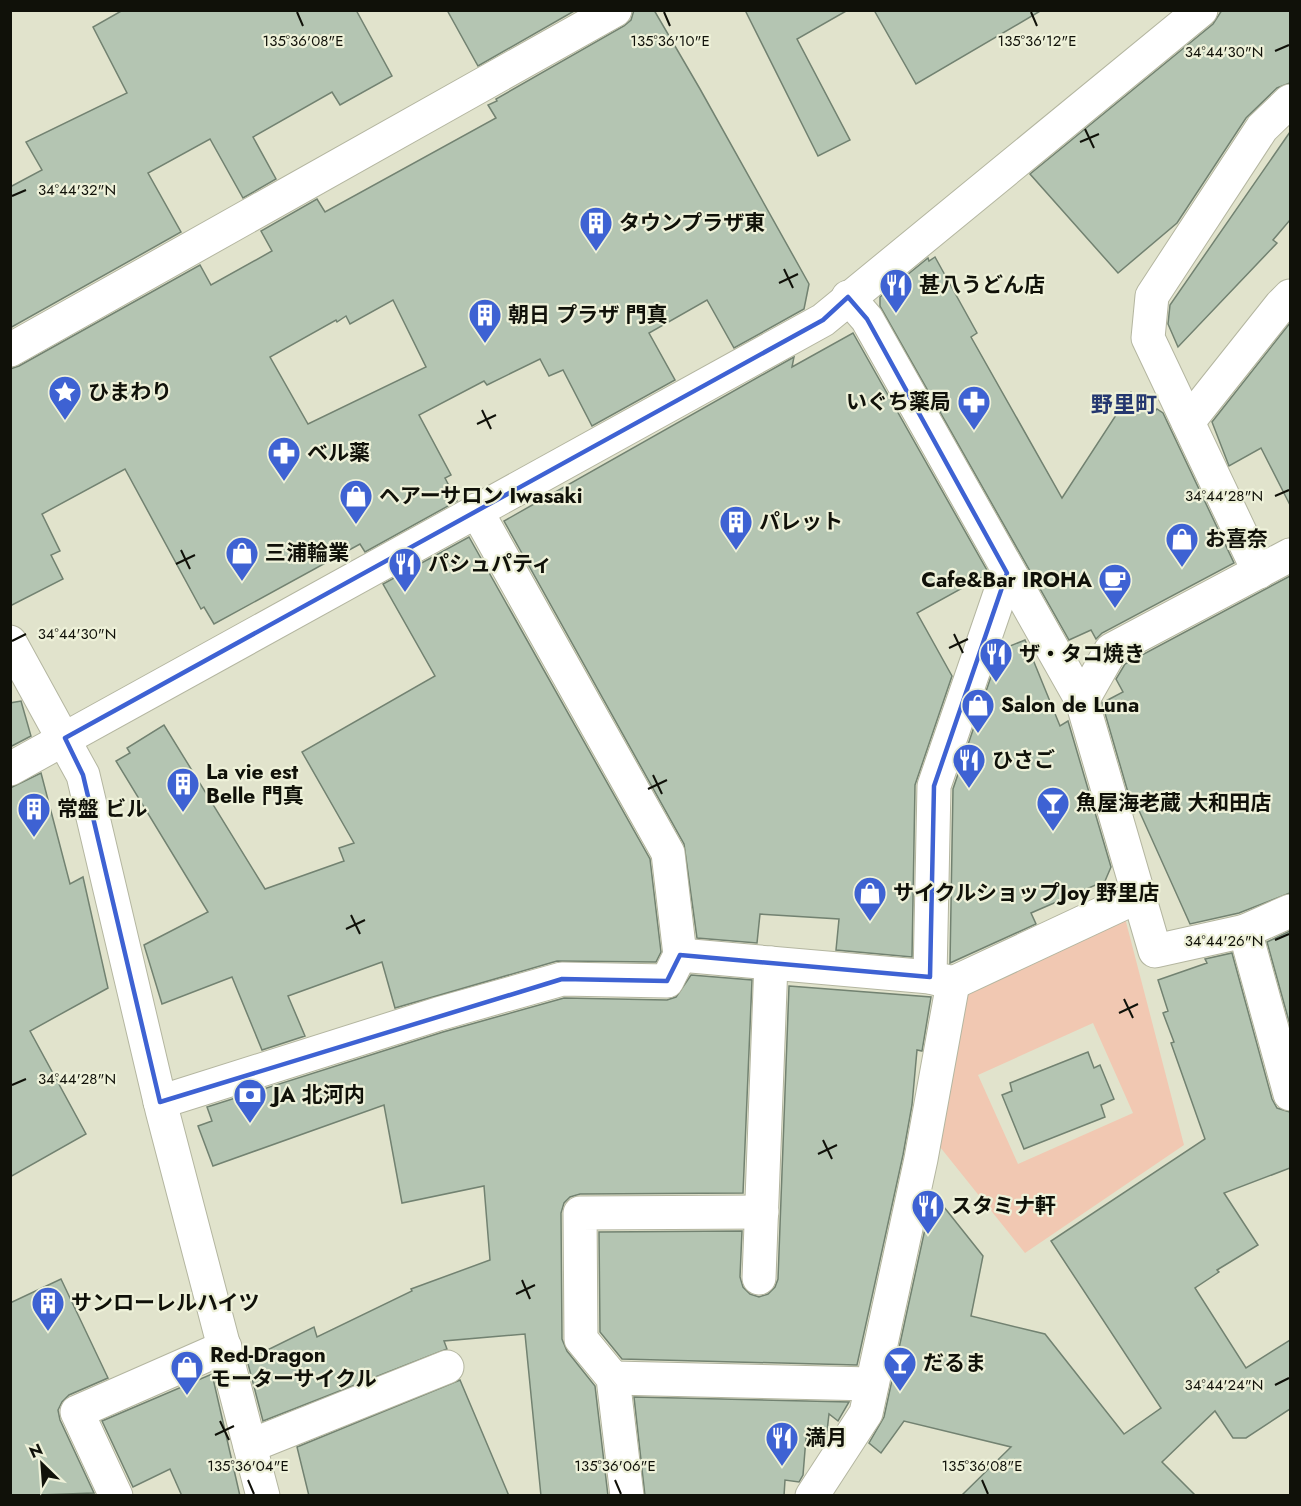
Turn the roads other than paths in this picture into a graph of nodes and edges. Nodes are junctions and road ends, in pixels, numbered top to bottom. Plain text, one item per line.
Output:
1 (615, 10) edge
2 (1201, 10) edge
3 (1290, 101) edge
4 (1290, 296) edge
5 (848, 297) junction
6 (10, 350) edge
7 (1188, 423) junction
8 (476, 510) junction
9 (1290, 555) edge
10 (1259, 572) junction
11 (1008, 573) junction
12 (10, 642) edge
13 (1082, 701) junction
14 (65, 738) junction
15 (10, 769) edge
16 (1139, 896) junction
17 (1290, 911) edge
18 (1245, 931) junction
19 (680, 955) junction
20 (771, 963) junction
21 (941, 980) junction
22 (1290, 1094) edge
23 (160, 1102) junction
24 (762, 1212) junction
25 (759, 1278) dead end
26 (225, 1347) junction
27 (447, 1367) dead end
28 (613, 1378) junction
29 (872, 1384) junction
30 (250, 1446) junction
31 (116, 1496) edge
32 (263, 1496) edge
33 (627, 1496) edge
34 (812, 1496) edge

1 - 6 street
2 - 5 street
3 - 7 street
4 - 7 street
5 - 8 street
5 - 11 street
7 - 10 street
8 - 14 street
8 - 19 street
9 - 10 street
10 - 13 street
11 - 13 street
11 - 21 street
12 - 14 street
13 - 16 street
14 - 15 street
14 - 23 street
16 - 18 street
16 - 21 street
17 - 18 street
18 - 22 street
19 - 20 street
19 - 23 street
20 - 21 street
20 - 24 street
21 - 29 street
23 - 26 street
24 - 25 street
24 - 28 street
26 - 30 street
26 - 31 street
27 - 30 street
28 - 29 street
28 - 33 street
29 - 34 street
30 - 32 street

